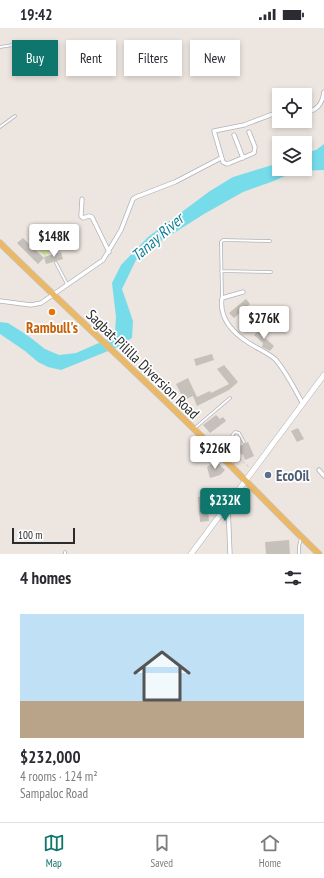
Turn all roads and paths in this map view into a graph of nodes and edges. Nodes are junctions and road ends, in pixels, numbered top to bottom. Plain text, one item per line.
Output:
1 (12, 45) edge
2 (0, 47) edge
3 (324, 92) edge
4 (312, 110) edge
5 (272, 114) edge
6 (15, 116) dead end
7 (0, 127) edge
8 (249, 132) dead end
9 (234, 135) dead end
10 (221, 158) junction
11 (243, 158) junction
12 (82, 199) dead end
13 (270, 241) dead end
14 (0, 243) edge
15 (109, 252) junction
16 (56, 263) dead end
17 (221, 271) junction
18 (271, 272) dead end
19 (67, 285) junction
20 (243, 292) dead end
21 (53, 295) junction
22 (222, 298) junction
23 (0, 301) edge
24 (324, 375) edge
25 (230, 398) dead end
26 (303, 404) junction
27 (194, 429) junction
28 (244, 442) dead end
29 (237, 456) junction
30 (230, 465) junction
31 (253, 470) junction
32 (319, 470) dead end
33 (324, 476) edge
34 (246, 480) junction
35 (228, 504) junction
36 (302, 537) junction
37 (191, 554) edge
38 (230, 554) edge
39 (298, 554) edge
40 (319, 554) edge

1 - 2 lane
3 - 4 street
5 - 10 street
6 - 7 lane
8 - 11 street
9 - 11 street
10 - 11 street
10 - 15 street
12 - 15 street
13 - 17 lane
14 - 21 main road, Sagbat-Pililla Diversion Road
15 - 19 street
16 - 19 lane
17 - 18 lane
17 - 22 lane
19 - 21 street
20 - 22 street
21 - 23 street
21 - 27 main road, Sagbat-Pililla Diversion Road
22 - 26 street
24 - 26 main road
25 - 27 lane
26 - 31 main road
27 - 30 main road, Sagbat-Pililla Diversion Road
28 - 29 lane
29 - 30 lane
29 - 31 path
30 - 34 main road, Sagbat-Pililla Diversion Road
31 - 34 main road
32 - 33 street
34 - 35 main road
34 - 36 main road, Sagbat-Pililla Diversion Road
35 - 37 main road
35 - 38 street
36 - 39 lane
36 - 40 main road, Sagbat-Pililla Diversion Road

